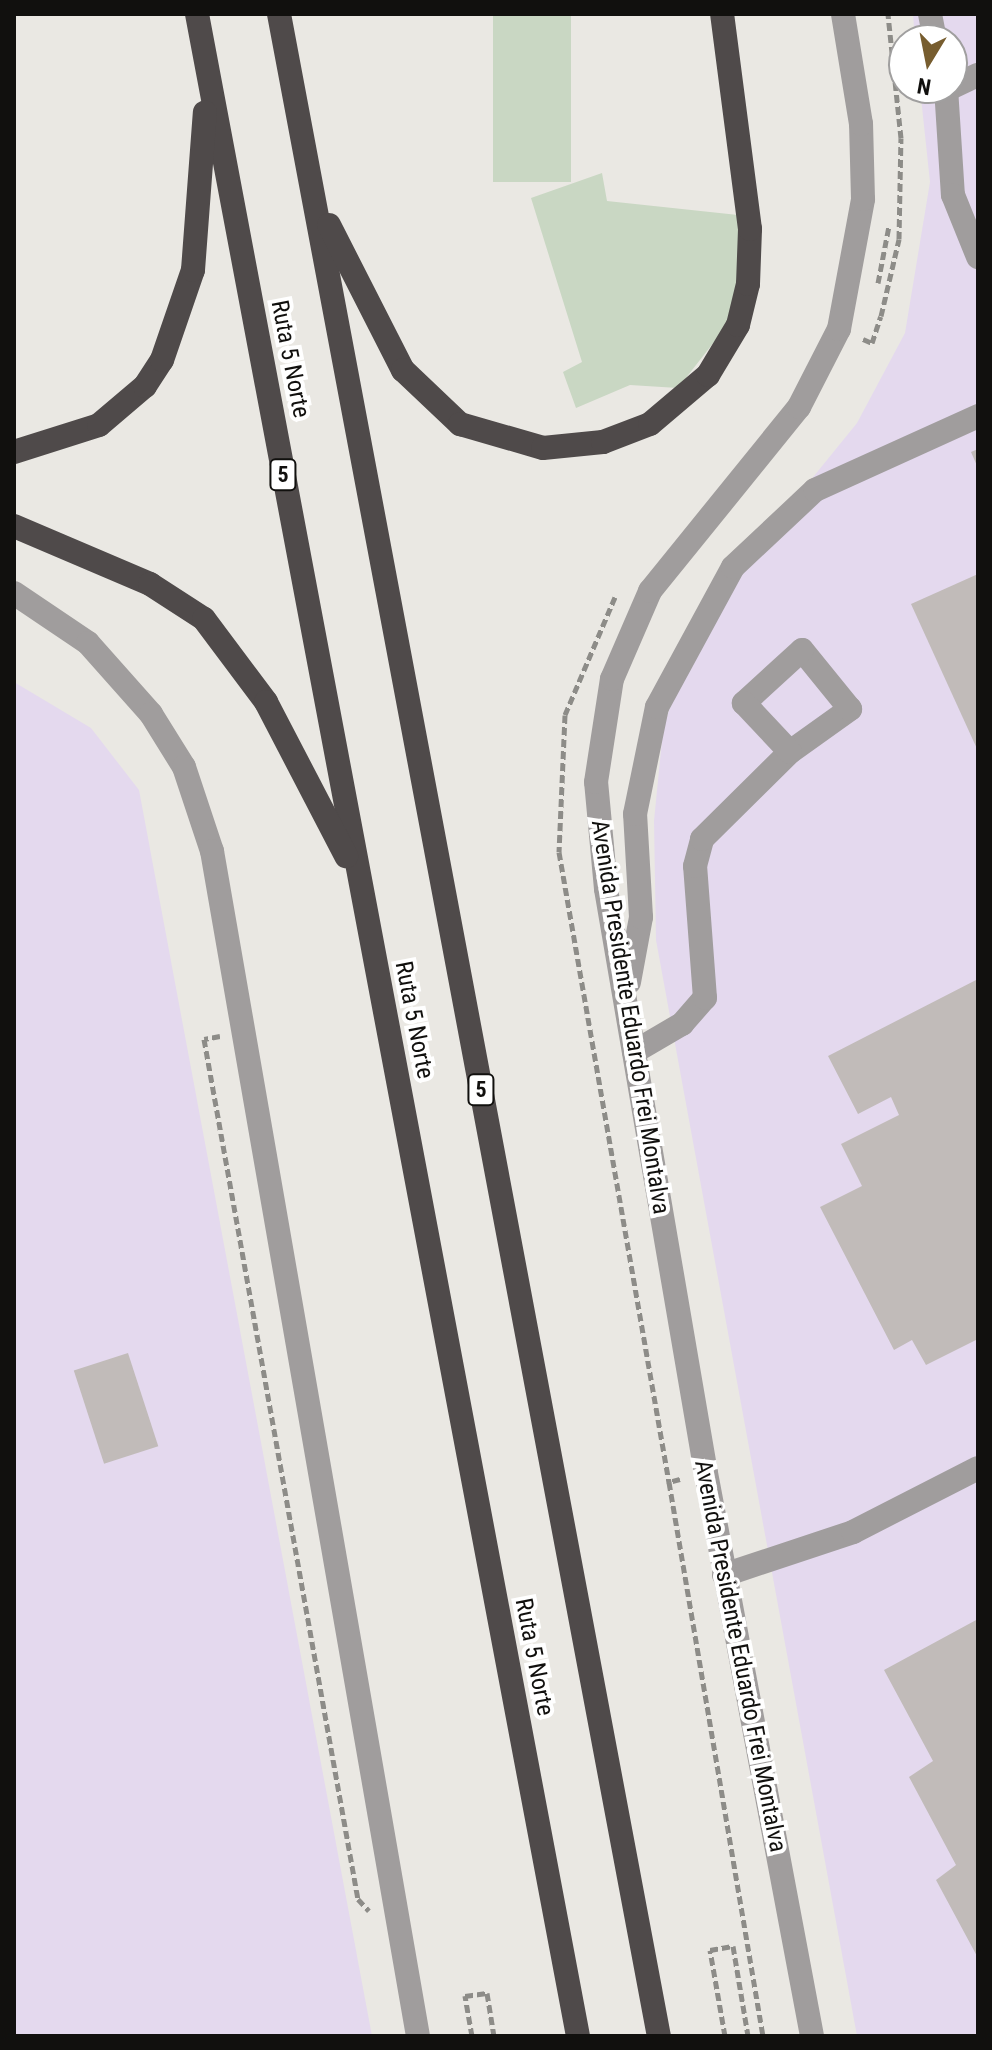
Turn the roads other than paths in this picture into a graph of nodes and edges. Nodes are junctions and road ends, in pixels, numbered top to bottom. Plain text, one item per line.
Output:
1 (197, 14) edge
2 (279, 14) edge
3 (722, 14) edge
4 (843, 14) edge
5 (858, 14) edge
6 (206, 61) junction
7 (857, 88) junction
8 (950, 104) edge
9 (304, 143) junction
10 (978, 257) edge
11 (978, 416) edge
12 (14, 452) edge
13 (14, 526) edge
14 (14, 593) edge
15 (790, 752) junction
16 (361, 889) junction
17 (625, 1001) junction
18 (634, 1052) junction
19 (978, 1468) edge
20 (724, 1575) junction
21 (418, 2036) edge
22 (578, 2036) edge
23 (659, 2036) edge
24 (812, 2036) edge

1 - 6 highway, Ruta 5 Norte / 5
2 - 9 highway, 5
3 - 9 highway
4 - 7 street, Avenida Presidente Eduardo Frei Montalva
5 - 7 street
6 - 12 highway
6 - 16 highway, Ruta 5 Norte / 5
7 - 17 street, Avenida Presidente Eduardo Frei Montalva
8 - 10 street
9 - 23 highway, 5
11 - 17 street
13 - 16 highway
14 - 21 street
15 - 15 street
15 - 18 street
16 - 22 highway, Ruta 5 Norte / 5
17 - 18 street, Avenida Presidente Eduardo Frei Montalva
18 - 20 street, Avenida Presidente Eduardo Frei Montalva
19 - 20 street
20 - 24 street, Avenida Presidente Eduardo Frei Montalva

